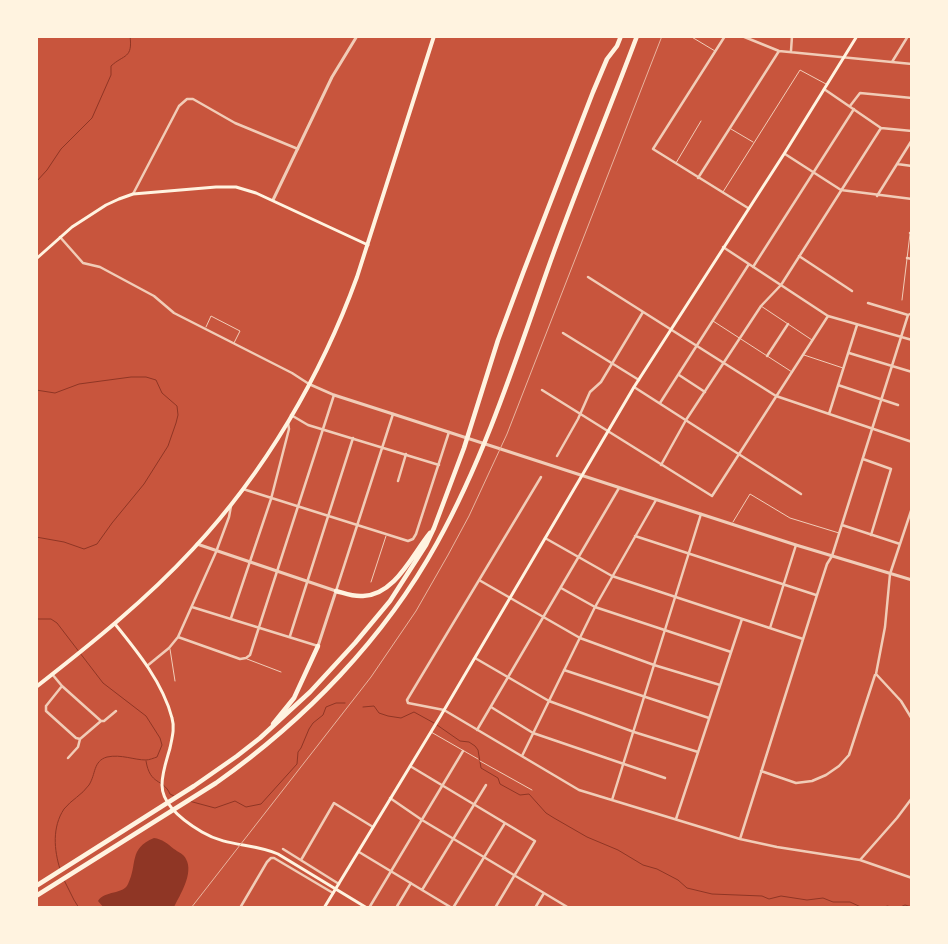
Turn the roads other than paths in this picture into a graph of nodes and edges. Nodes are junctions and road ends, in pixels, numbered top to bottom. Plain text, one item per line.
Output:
1 (357, 36) edge
2 (434, 36) edge
3 (621, 36) edge
4 (637, 36) edge
5 (690, 36) edge
6 (697, 36) edge
7 (725, 36) edge
8 (742, 36) edge
9 (792, 36) edge
10 (856, 36) edge
11 (908, 36) edge
12 (695, 39) junction
13 (716, 51) junction
14 (779, 51) junction
15 (790, 51) junction
16 (845, 57) junction
17 (892, 62) junction
18 (912, 64) edge
19 (827, 85) junction
20 (824, 90) junction
21 (912, 98) edge
22 (850, 107) junction
23 (854, 110) junction
24 (702, 121) dead end
25 (731, 128) junction
26 (882, 128) junction
27 (912, 132) edge
28 (912, 140) edge
29 (754, 142) junction
30 (298, 149) junction
31 (784, 154) junction
32 (676, 164) junction
33 (897, 164) junction
34 (912, 166) edge
35 (814, 173) junction
36 (698, 178) junction
37 (841, 190) junction
38 (722, 192) junction
39 (133, 194) junction
40 (877, 196) junction
41 (273, 200) junction
42 (912, 200) edge
43 (748, 208) junction
44 (911, 233) edge
45 (60, 237) junction
46 (368, 245) junction
47 (723, 247) junction
48 (799, 256) junction
49 (907, 258) junction
50 (36, 259) edge
51 (912, 259) edge
52 (749, 264) junction
53 (753, 267) junction
54 (588, 277) dead end
55 (781, 285) junction
56 (852, 291) dead end
57 (902, 300) dead end
58 (868, 303) dead end
59 (760, 306) junction
60 (642, 312) junction
61 (910, 314) edge
62 (828, 316) junction
63 (713, 321) junction
64 (788, 324) junction
65 (858, 325) junction
66 (205, 329) junction
67 (670, 330) junction
68 (563, 333) dead end
69 (902, 337) junction
70 (740, 338) junction
71 (812, 340) junction
72 (912, 340) edge
73 (234, 344) junction
74 (697, 346) junction
75 (848, 353) junction
76 (803, 355) junction
77 (767, 356) junction
78 (613, 363) junction
79 (724, 363) junction
80 (892, 366) junction
81 (844, 368) junction
82 (792, 372) junction
83 (912, 372) edge
84 (678, 375) junction
85 (639, 380) junction
86 (309, 384) junction
87 (838, 385) junction
88 (634, 387) junction
89 (542, 390) dead end
90 (705, 392) junction
91 (334, 395) junction
92 (776, 396) junction
93 (882, 400) junction
94 (660, 403) junction
95 (898, 405) dead end
96 (392, 414) junction
97 (580, 414) junction
98 (829, 414) junction
99 (291, 415) junction
100 (686, 420) junction
101 (288, 422) junction
102 (323, 428) junction
103 (872, 429) junction
104 (608, 431) junction
105 (449, 432) junction
106 (353, 438) junction
107 (912, 442) edge
108 (382, 447) junction
109 (406, 454) junction
110 (739, 454) junction
111 (557, 456) dead end
112 (863, 459) junction
113 (661, 464) junction
114 (439, 465) junction
115 (541, 476) dead end
116 (582, 476) junction
117 (398, 480) dead end
118 (242, 488) junction
119 (619, 488) junction
120 (801, 494) dead end
121 (271, 499) junction
122 (656, 500) junction
123 (230, 505) junction
124 (298, 508) junction
125 (912, 508) edge
126 (701, 514) junction
127 (328, 517) junction
128 (732, 524) junction
129 (842, 525) junction
130 (357, 526) junction
131 (434, 528) junction
132 (839, 533) junction
133 (386, 535) junction
134 (871, 535) junction
135 (635, 536) junction
136 (545, 538) junction
137 (197, 544) junction
138 (900, 544) junction
139 (796, 545) junction
140 (216, 552) junction
141 (689, 554) junction
142 (832, 556) junction
143 (579, 557) junction
144 (249, 563) junction
145 (277, 572) junction
146 (890, 574) junction
147 (612, 576) junction
148 (479, 580) junction
149 (912, 580) edge
150 (308, 582) junction
151 (371, 582) dead end
152 (784, 585) junction
153 (561, 588) junction
154 (336, 591) junction
155 (817, 595) junction
156 (510, 597) junction
157 (675, 597) junction
158 (192, 607) junction
159 (595, 607) junction
160 (543, 617) junction
161 (230, 618) junction
162 (742, 619) junction
163 (116, 624) junction
164 (259, 627) junction
165 (770, 628) junction
166 (665, 631) junction
167 (290, 636) junction
168 (178, 637) junction
169 (580, 638) junction
170 (803, 639) junction
171 (318, 646) junction
172 (169, 648) junction
173 (731, 652) junction
174 (474, 657) junction
175 (246, 658) junction
176 (654, 665) junction
177 (148, 666) junction
178 (564, 670) junction
179 (281, 672) dead end
180 (52, 674) junction
181 (876, 674) junction
182 (508, 677) junction
183 (175, 681) dead end
184 (720, 685) junction
185 (36, 686) edge
186 (62, 686) junction
187 (644, 697) junction
188 (549, 701) junction
189 (491, 707) junction
190 (444, 710) junction
191 (116, 711) dead end
192 (709, 718) junction
193 (912, 719) edge
194 (101, 721) junction
195 (477, 730) junction
196 (430, 732) junction
197 (634, 732) junction
198 (533, 733) junction
199 (80, 738) junction
200 (260, 738) junction
201 (463, 751) junction
202 (698, 752) junction
203 (522, 756) junction
204 (68, 758) dead end
205 (478, 759) dead end
206 (480, 761) dead end
207 (623, 764) junction
208 (409, 766) junction
209 (761, 771) junction
210 (665, 778) dead end
211 (486, 785) dead end
212 (442, 786) junction
213 (532, 790) dead end
214 (390, 798) junction
215 (912, 798) edge
216 (612, 800) junction
217 (474, 805) junction
218 (676, 819) junction
219 (422, 820) junction
220 (505, 823) junction
221 (373, 827) junction
222 (453, 838) junction
223 (740, 839) junction
224 (283, 849) dead end
225 (359, 852) junction
226 (484, 857) junction
227 (301, 860) junction
228 (860, 860) junction
229 (391, 871) junction
230 (515, 875) junction
231 (912, 878) edge
232 (411, 883) junction
233 (339, 884) junction
234 (36, 886) edge
235 (336, 888) junction
236 (422, 890) junction
237 (544, 892) junction
238 (333, 893) junction
239 (36, 896) edge
240 (240, 908) edge
241 (324, 908) edge
242 (368, 908) edge
243 (396, 908) edge
244 (453, 908) edge
245 (495, 908) edge
246 (535, 908) edge
247 (569, 908) edge

1 - 30 street
2 - 46 main road
3 - 131 highway
4 - 239 highway
5 - 12 lane
6 - 12 lane
7 - 13 street
8 - 14 street
9 - 15 street
10 - 16 main road
11 - 17 street
12 - 13 lane
13 - 32 street
14 - 15 street
14 - 25 street
15 - 16 street
16 - 17 street
16 - 19 main road
17 - 18 street
19 - 20 main road
19 - 29 lane
20 - 22 street
20 - 31 main road
21 - 22 street
22 - 23 street
23 - 26 street
23 - 35 street
24 - 32 lane
25 - 29 lane
25 - 36 street
26 - 27 street
26 - 37 street
28 - 33 street
29 - 38 lane
30 - 39 street
30 - 41 street
31 - 35 street
31 - 43 main road
32 - 36 street
33 - 34 street
33 - 40 street
35 - 37 street
35 - 53 street
36 - 38 street
37 - 40 street
37 - 48 street
38 - 43 street
39 - 41 main road
39 - 45 main road
40 - 42 street
41 - 46 main road
43 - 47 main road
44 - 49 lane
45 - 50 main road
45 - 66 street
46 - 86 main road
47 - 52 street
47 - 67 main road
48 - 55 street
48 - 56 street
49 - 51 street
49 - 57 lane
52 - 53 street
52 - 63 street
53 - 55 street
54 - 60 street
55 - 59 street
55 - 62 street
58 - 61 street
59 - 64 lane
59 - 70 street
60 - 67 street
60 - 78 street
61 - 69 street
62 - 65 street
62 - 71 street
63 - 70 lane
63 - 74 street
64 - 71 lane
64 - 77 street
65 - 69 street
65 - 75 street
66 - 73 street
66 - 73 lane
67 - 74 street
67 - 85 main road
68 - 78 street
69 - 72 street
69 - 80 street
70 - 77 lane
70 - 79 street
71 - 76 street
73 - 86 street
74 - 79 street
74 - 84 street
75 - 80 street
75 - 81 street
76 - 81 lane
76 - 82 street
77 - 82 lane
78 - 85 street
78 - 97 street
79 - 90 street
79 - 92 street
80 - 83 street
80 - 93 street
81 - 87 street
82 - 92 street
84 - 90 street
84 - 94 street
85 - 88 main road
86 - 91 street
86 - 99 main road
87 - 93 street
87 - 98 street
88 - 94 street
88 - 104 main road
89 - 97 street
90 - 100 street
91 - 96 street
91 - 102 street
92 - 98 street
92 - 110 street
93 - 95 street
93 - 103 street
94 - 100 street
96 - 105 street
96 - 108 street
97 - 104 street
97 - 111 street
98 - 103 street
99 - 101 main road
99 - 102 street
100 - 110 street
100 - 113 street
101 - 118 main road
101 - 121 street
102 - 106 street
102 - 124 street
103 - 107 street
103 - 112 street
104 - 113 street
104 - 116 main road
105 - 114 street
105 - 116 street
106 - 108 street
106 - 127 street
108 - 109 street
108 - 130 street
109 - 114 street
109 - 117 street
110 - 113 street
110 - 120 street
112 - 129 street
112 - 134 street
114 - 133 street
115 - 148 street
116 - 119 street
116 - 136 main road
118 - 121 street
118 - 123 main road
119 - 122 street
119 - 143 street
121 - 124 street
121 - 144 street
122 - 126 street
122 - 135 street
123 - 137 main road
123 - 140 street
124 - 127 street
124 - 145 street
125 - 138 street
126 - 128 street
126 - 141 street
127 - 130 street
127 - 150 street
128 - 132 lane
128 - 139 street
129 - 132 street
129 - 134 street
130 - 133 street
130 - 154 street
131 - 154 highway
131 - 200 highway
132 - 142 street
133 - 151 lane
134 - 138 street
135 - 141 street
135 - 147 street
136 - 143 street
136 - 156 main road
137 - 140 street
137 - 163 main road
138 - 146 street
139 - 142 street
139 - 152 street
140 - 144 street
140 - 158 street
141 - 152 street
141 - 157 street
142 - 146 street
142 - 155 street
143 - 147 street
143 - 153 street
144 - 145 street
144 - 161 street
145 - 150 street
145 - 164 street
146 - 149 street
146 - 181 street
147 - 157 street
147 - 159 street
148 - 156 street
148 - 190 street
150 - 154 street
150 - 167 street
152 - 155 street
152 - 165 street
153 - 159 street
153 - 160 street
154 - 171 street
155 - 170 street
156 - 160 street
156 - 174 main road
157 - 162 street
157 - 166 street
158 - 161 street
158 - 168 street
159 - 166 street
159 - 169 street
160 - 169 street
160 - 182 street
161 - 164 street
162 - 165 street
162 - 173 street
163 - 177 main road
163 - 180 main road
164 - 167 street
164 - 175 street
165 - 170 street
166 - 173 street
166 - 176 street
167 - 171 street
168 - 172 street
168 - 175 street
169 - 176 street
169 - 178 street
170 - 209 street
171 - 200 highway
172 - 177 street
172 - 183 lane
173 - 184 street
174 - 182 street
174 - 190 main road
175 - 179 lane
176 - 184 street
176 - 187 street
177 - 235 main road
178 - 187 street
178 - 188 street
180 - 185 main road
180 - 186 street
181 - 193 street
181 - 209 street
182 - 188 street
182 - 189 street
184 - 192 street
186 - 194 street
186 - 199 street
187 - 192 street
187 - 197 street
188 - 197 street
188 - 198 street
189 - 195 street
189 - 198 street
190 - 195 street
190 - 196 main road
191 - 194 street
192 - 202 street
194 - 199 street
195 - 203 street
196 - 201 lane
196 - 208 main road
197 - 202 street
197 - 207 street
198 - 203 street
198 - 207 street
199 - 204 street
200 - 234 highway
201 - 205 lane
201 - 212 street
202 - 218 street
203 - 216 street
206 - 213 lane
207 - 210 street
207 - 216 street
208 - 212 street
208 - 214 main road
209 - 223 street
211 - 217 street
212 - 217 street
212 - 219 street
214 - 219 street
214 - 221 main road
215 - 228 street
216 - 218 street
217 - 220 street
217 - 222 street
218 - 223 street
219 - 222 street
219 - 229 street
220 - 226 street
220 - 230 street
221 - 225 main road
221 - 227 street
222 - 226 street
222 - 236 street
223 - 228 street
224 - 227 street
225 - 229 street
225 - 233 main road
226 - 230 street
226 - 244 street
227 - 233 street
228 - 231 street
229 - 232 street
229 - 242 street
230 - 237 street
230 - 245 street
232 - 236 street
232 - 243 street
233 - 235 main road
235 - 238 main road
235 - 242 main road
236 - 244 street
237 - 246 street
237 - 247 street
238 - 240 street
238 - 241 main road

